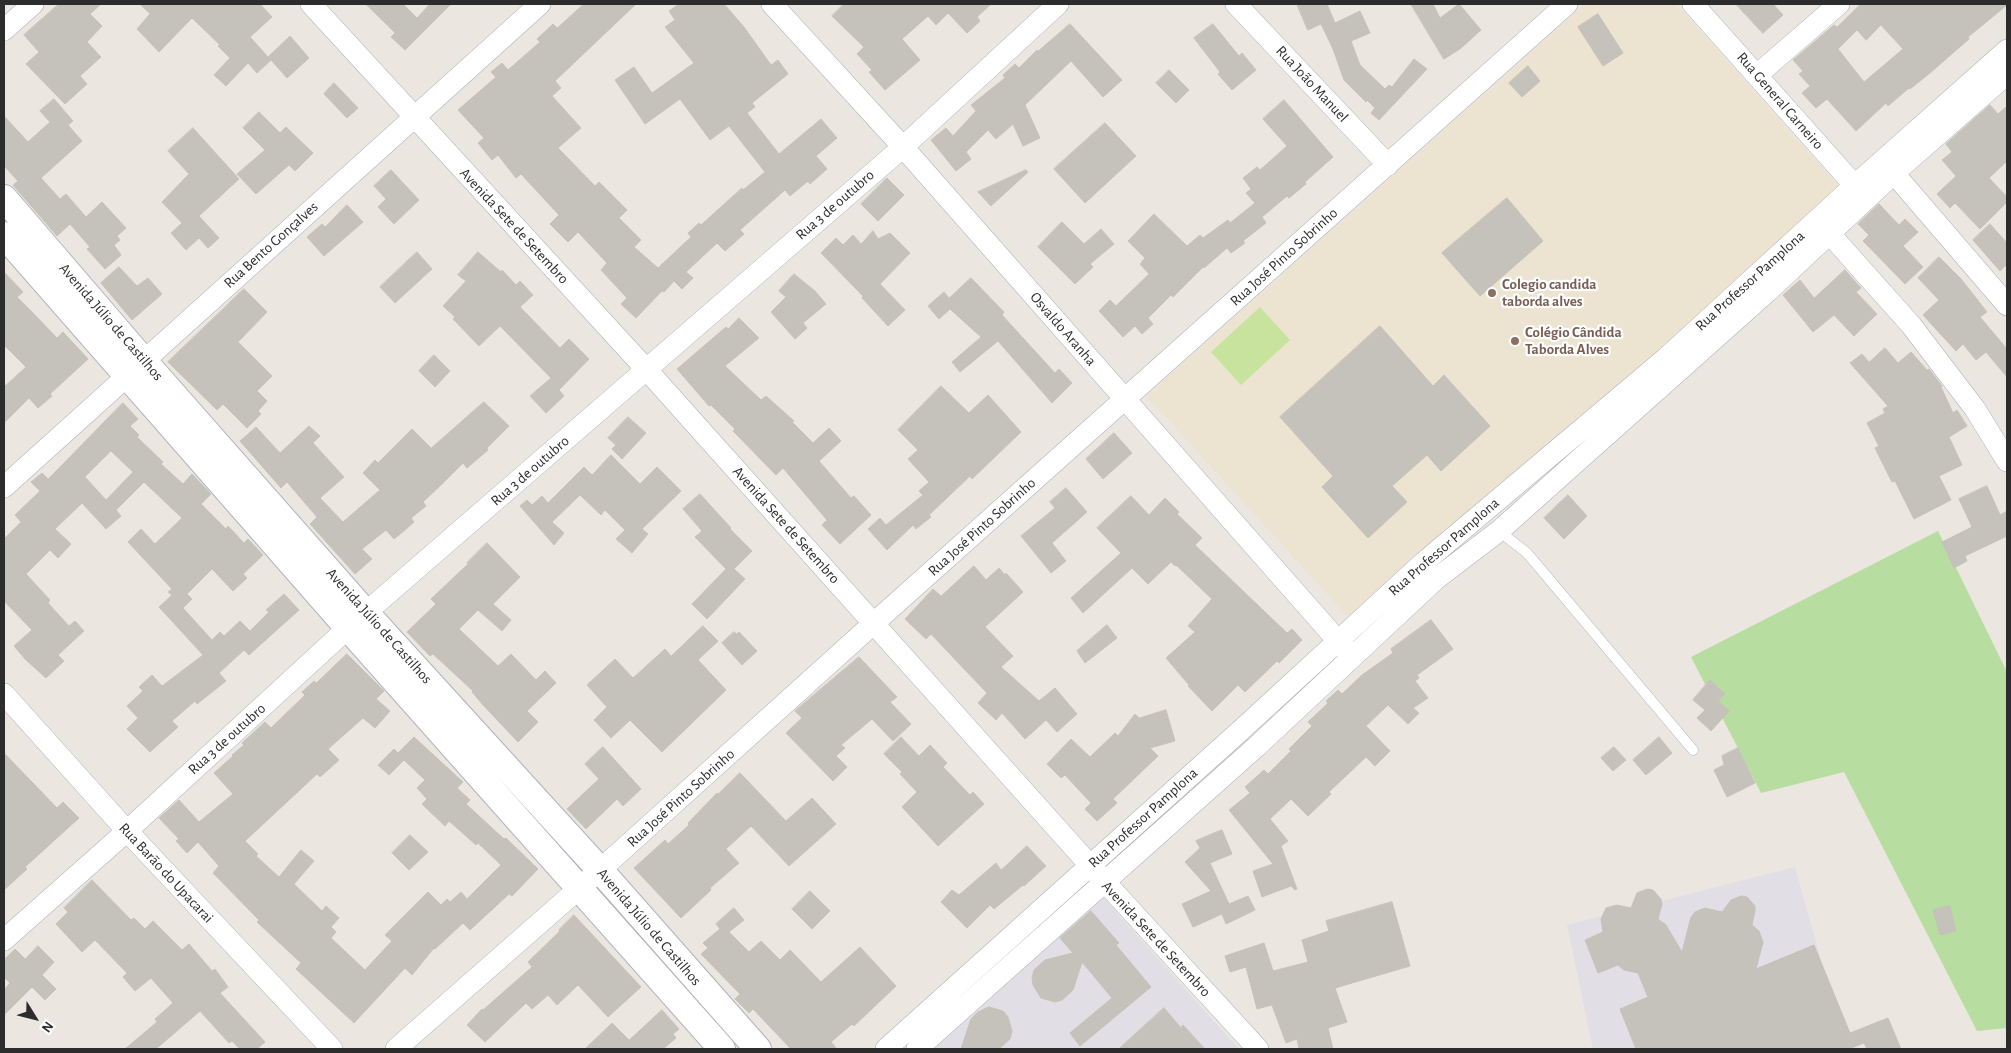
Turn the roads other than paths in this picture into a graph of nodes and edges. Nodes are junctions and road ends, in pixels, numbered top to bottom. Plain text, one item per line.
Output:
1 (33, 4) edge
2 (311, 4) edge
3 (540, 4) edge
4 (772, 4) edge
5 (1058, 4) edge
6 (1236, 4) edge
7 (1567, 4) edge
8 (1694, 4) edge
9 (1839, 4) edge
10 (4, 30) edge
11 (2007, 50) edge
12 (1757, 75) junction
13 (2001, 77) edge
14 (413, 116) junction
15 (903, 147) junction
16 (1388, 164) junction
17 (1888, 167) junction
18 (1861, 192) junction
19 (4, 198) edge
20 (1824, 227) junction
21 (4, 235) edge
22 (78, 302) junction
23 (2007, 305) edge
24 (1671, 366) junction
25 (136, 368) junction
26 (646, 369) junction
27 (1125, 399) junction
28 (2007, 461) edge
29 (4, 487) edge
30 (1499, 531) junction
31 (1429, 571) junction
32 (357, 620) junction
33 (874, 623) junction
34 (1338, 640) junction
35 (1352, 657) junction
36 (4, 694) edge
37 (1240, 731) junction
38 (1256, 747) junction
39 (472, 748) junction
40 (1694, 750) dead end
41 (127, 831) junction
42 (600, 870) junction
43 (1097, 874) junction
44 (580, 888) junction
45 (4, 940) edge
46 (962, 994) junction
47 (332, 1049) edge
48 (396, 1049) edge
49 (722, 1049) edge
50 (758, 1049) edge
51 (886, 1049) edge
52 (916, 1049) edge
53 (1258, 1049) edge

1 - 10 street
2 - 14 street, Avenida Sete de Setembro
3 - 14 street, Rua Bento Gonçalves
4 - 15 street, Osvaldo Aranha
5 - 15 street, Rua 3 de outubro
6 - 16 street, Rua João Manuel
7 - 16 street, Rua José Pinto Sobrinho
8 - 12 street, Rua General Carneiro
9 - 12 street
11 - 13 street, Rua Professor Pamplona
12 - 18 street, Rua General Carneiro
13 - 17 street, Rua Professor Pamplona
14 - 25 street, Rua Bento Gonçalves
14 - 26 street, Avenida Sete de Setembro
15 - 26 street, Rua 3 de outubro
15 - 27 street, Osvaldo Aranha
16 - 27 street, Rua José Pinto Sobrinho
17 - 18 street, Rua Professor Pamplona
17 - 23 street
18 - 20 street, Rua Professor Pamplona
19 - 22 street, Avenida Júlio de Castilhos
20 - 24 street, Rua Professor Pamplona
20 - 28 street
21 - 22 street, Avenida Júlio de Castilhos
22 - 25 street, Avenida Júlio de Castilhos
24 - 30 street, Rua Professor Pamplona
24 - 31 street, Rua Professor Pamplona
25 - 29 street, Rua Bento Gonçalves
25 - 32 street, Avenida Júlio de Castilhos
26 - 32 street, Rua 3 de outubro
26 - 33 street, Avenida Sete de Setembro
27 - 33 street, Rua José Pinto Sobrinho
27 - 34 street, Osvaldo Aranha
30 - 31 street, Rua Professor Pamplona
30 - 40 lane
31 - 34 street, Rua Professor Pamplona
31 - 35 street, Rua Professor Pamplona
32 - 39 street, Avenida Júlio de Castilhos
32 - 41 street, Rua 3 de outubro
33 - 42 street, Rua José Pinto Sobrinho
33 - 43 street, Avenida Sete de Setembro
34 - 35 street, Osvaldo Aranha
34 - 37 street, Rua Professor Pamplona
35 - 38 street, Rua Professor Pamplona
36 - 41 street, Rua Barão do Upacarai
37 - 38 street
37 - 43 street, Rua Professor Pamplona
38 - 43 street, Rua Professor Pamplona
39 - 42 street, Avenida Júlio de Castilhos
39 - 44 street, Avenida Júlio de Castilhos
41 - 45 street, Rua 3 de outubro
41 - 47 street, Rua Barão do Upacarai
42 - 44 street, Rua José Pinto Sobrinho
42 - 50 street, Avenida Júlio de Castilhos
43 - 46 street, Rua Professor Pamplona
43 - 53 street, Avenida Sete de Setembro
44 - 48 street, Rua José Pinto Sobrinho
44 - 49 street, Avenida Júlio de Castilhos
46 - 51 street, Rua Professor Pamplona
46 - 52 street, Rua Professor Pamplona

